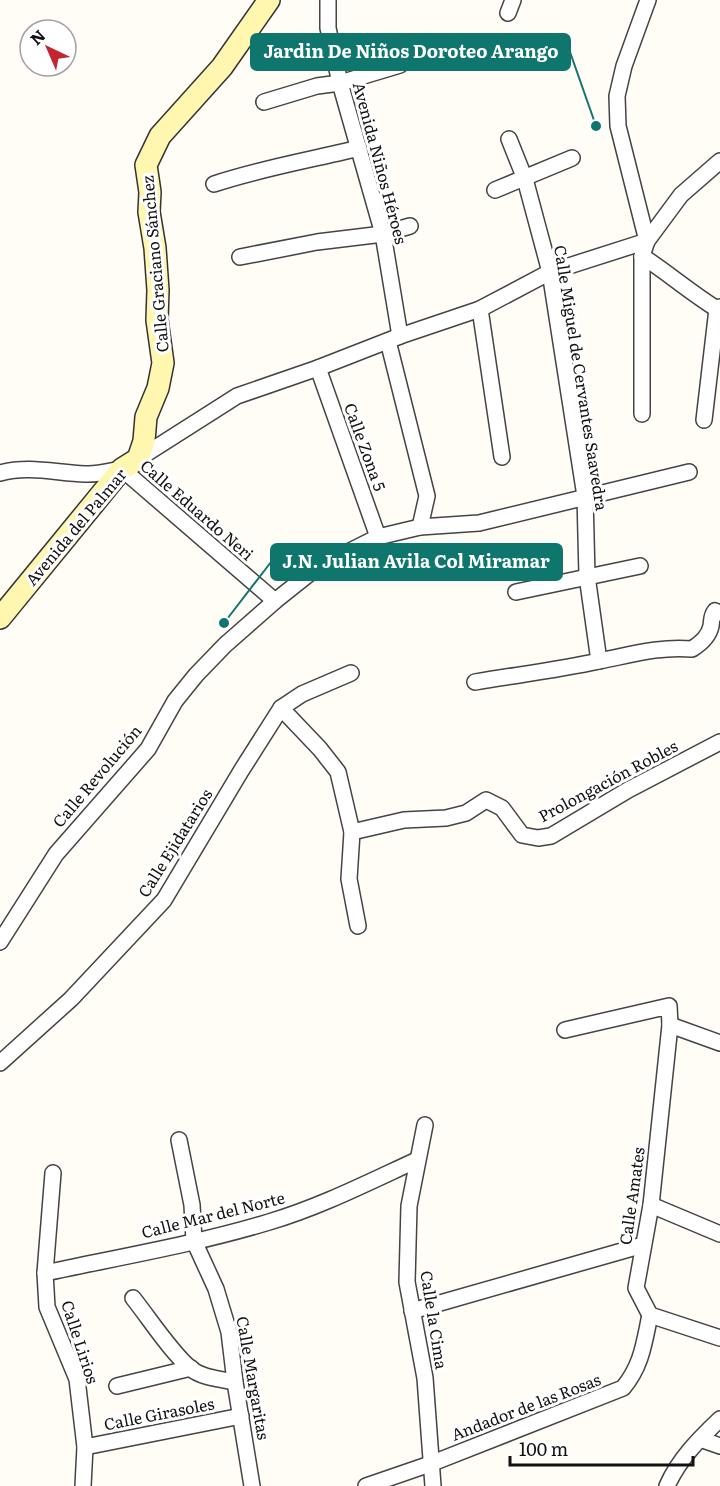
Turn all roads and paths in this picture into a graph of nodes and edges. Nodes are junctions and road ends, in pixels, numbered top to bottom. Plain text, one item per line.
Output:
1 (269, 0) edge
2 (328, 0) edge
3 (648, 0) edge
4 (400, 65) dead end
5 (340, 83) junction
6 (264, 102) dead end
7 (509, 139) dead end
8 (359, 148) junction
9 (572, 158) dead end
10 (720, 161) edge
11 (525, 179) junction
12 (214, 184) dead end
13 (495, 190) dead end
14 (410, 225) dead end
15 (383, 234) junction
16 (647, 240) junction
17 (642, 256) junction
18 (240, 257) dead end
19 (550, 272) junction
20 (718, 308) edge
21 (480, 309) junction
22 (394, 338) junction
23 (318, 368) junction
24 (642, 414) dead end
25 (704, 420) dead end
26 (502, 457) dead end
27 (130, 464) junction
28 (690, 472) dead end
29 (0, 473) edge
30 (585, 496) junction
31 (420, 527) junction
32 (378, 537) junction
33 (640, 566) dead end
34 (587, 576) junction
35 (516, 592) dead end
36 (275, 601) junction
37 (717, 612) edge
38 (0, 618) edge
39 (599, 662) junction
40 (351, 673) dead end
41 (474, 682) dead end
42 (281, 708) junction
43 (720, 742) edge
44 (352, 832) junction
45 (358, 926) dead end
46 (0, 942) edge
47 (670, 1024) junction
48 (565, 1030) dead end
49 (720, 1043) edge
50 (0, 1063) edge
51 (425, 1125) dead end
52 (179, 1140) dead end
53 (417, 1160) junction
54 (53, 1173) dead end
55 (651, 1205) junction
56 (720, 1234) edge
57 (194, 1241) junction
58 (643, 1245) junction
59 (45, 1273) junction
60 (133, 1298) dead end
61 (412, 1311) junction
62 (650, 1315) junction
63 (720, 1338) edge
64 (191, 1368) junction
65 (235, 1382) junction
66 (117, 1386) dead end
67 (241, 1416) junction
68 (720, 1419) edge
69 (700, 1439) junction
70 (720, 1446) edge
71 (85, 1447) junction
72 (430, 1464) junction
73 (83, 1486) edge
74 (252, 1486) edge
75 (366, 1486) edge
76 (432, 1486) edge
77 (667, 1486) edge

1 - 27 street, Calle Graciano Sánchez
2 - 5 street, Avenida Niños Héroes
3 - 16 street
4 - 5 street
5 - 6 street
5 - 8 street, Avenida Niños Héroes
7 - 11 street, Calle Miguel de Cervantes Saavedra
8 - 12 street
8 - 15 street, Avenida Niños Héroes
9 - 11 street
10 - 16 street
11 - 13 street
11 - 19 street, Calle Miguel de Cervantes Saavedra
14 - 15 street
15 - 18 street
15 - 22 street, Avenida Niños Héroes
16 - 17 street
16 - 19 street, Avenida del Palmar
17 - 20 street
17 - 24 street
19 - 21 street, Avenida del Palmar
19 - 30 street, Calle Miguel de Cervantes Saavedra
20 - 25 street
21 - 22 street, Avenida del Palmar
21 - 26 street
22 - 23 street, Avenida del Palmar
22 - 31 street, Avenida Niños Héroes
23 - 27 street, Avenida del Palmar
23 - 32 street, Calle Zona 5
27 - 29 street
27 - 36 street, Calle Eduardo Neri
27 - 38 street, Avenida del Palmar
28 - 30 street, Calle Revolución
30 - 31 street, Calle Revolución
30 - 34 street, Calle Miguel de Cervantes Saavedra
31 - 32 street, Calle Revolución
32 - 36 street, Calle Revolución
33 - 34 street
34 - 35 street
34 - 39 street, Calle Miguel de Cervantes Saavedra
36 - 46 street, Calle Revolución
37 - 39 street
39 - 41 street
40 - 42 street, Calle Ejidatarios
42 - 44 street
42 - 50 street, Calle Ejidatarios
43 - 44 street, Prolongación Robles
44 - 45 street
47 - 48 street, Calle Amates
47 - 49 street
47 - 55 street, Calle Amates
51 - 53 street, Calle la Cima
52 - 57 street, Calle Margaritas
53 - 57 street, Calle Mar del Norte
53 - 61 street, Calle la Cima
54 - 59 street, Calle Lirios
55 - 56 street
55 - 58 street, Calle Amates
57 - 59 street, Calle Mar del Norte
57 - 65 street, Calle Margaritas
58 - 61 street
58 - 62 street, Calle Amates
59 - 71 street, Calle Lirios
60 - 64 street
61 - 72 street, Calle la Cima
62 - 63 street
62 - 72 street, Andador de las Rosas
64 - 65 street
64 - 66 street, Calle Lirios
65 - 67 street, Calle Margaritas
67 - 71 street, Calle Girasoles
67 - 74 street, Calle Margaritas
68 - 69 street
69 - 70 street
69 - 77 street
71 - 73 street, Calle Lirios
72 - 75 street, Andador de las Rosas
72 - 76 street, Calle la Cima

